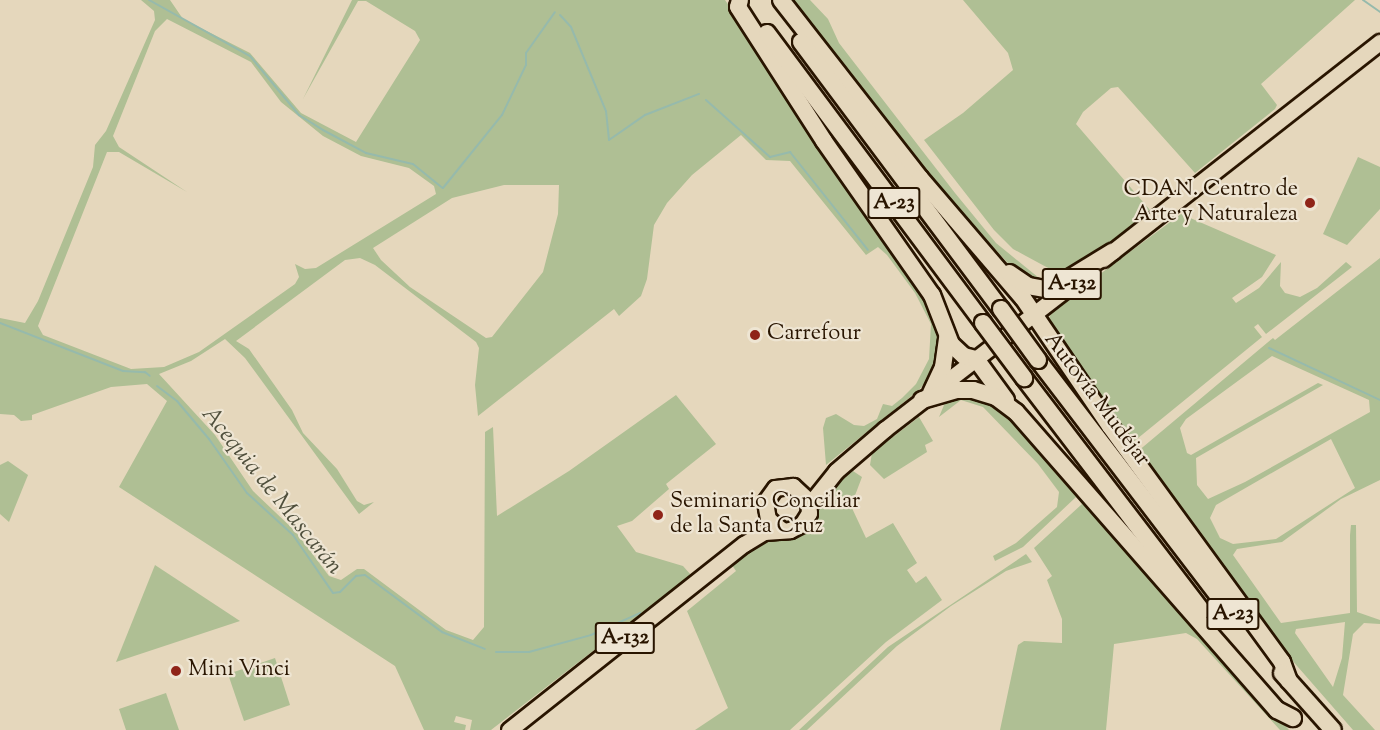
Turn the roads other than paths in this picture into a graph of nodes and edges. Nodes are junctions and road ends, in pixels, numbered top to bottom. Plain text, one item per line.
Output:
1 (741, 0) edge
2 (770, 0) edge
3 (781, 0) edge
4 (1380, 42) edge
5 (1112, 252) junction
6 (995, 264) junction
7 (1032, 316) junction
8 (947, 337) junction
9 (976, 359) junction
10 (926, 396) junction
11 (1016, 412) junction
12 (836, 471) junction
13 (793, 486) junction
14 (809, 505) junction
15 (765, 511) junction
16 (782, 530) junction
17 (744, 544) junction
18 (1289, 681) junction
19 (1298, 724) edge
20 (509, 730) edge
21 (1333, 730) edge

1 - 8 highway
1 - 19 highway, Autovía Mudéjar / A-23, bridge
2 - 18 highway, Autovía Mudéjar / A-23, bridge
3 - 6 highway
4 - 5 main road, A-132
5 - 6 highway
5 - 7 main road, A-132
6 - 7 highway
7 - 9 main road, A-132
7 - 18 highway
8 - 9 highway
8 - 10 highway
9 - 10 main road, A-132
9 - 11 highway
10 - 11 highway
10 - 12 main road, A-132
11 - 19 highway
12 - 13 main road, A-132
12 - 14 main road, A-132
13 - 14 main road
13 - 15 main road, A-132
14 - 16 main road, A-132
15 - 16 main road
15 - 17 main road, A-132
16 - 17 main road, A-132
17 - 20 main road, A-132
18 - 21 highway, Autovía Mudéjar / A-23

